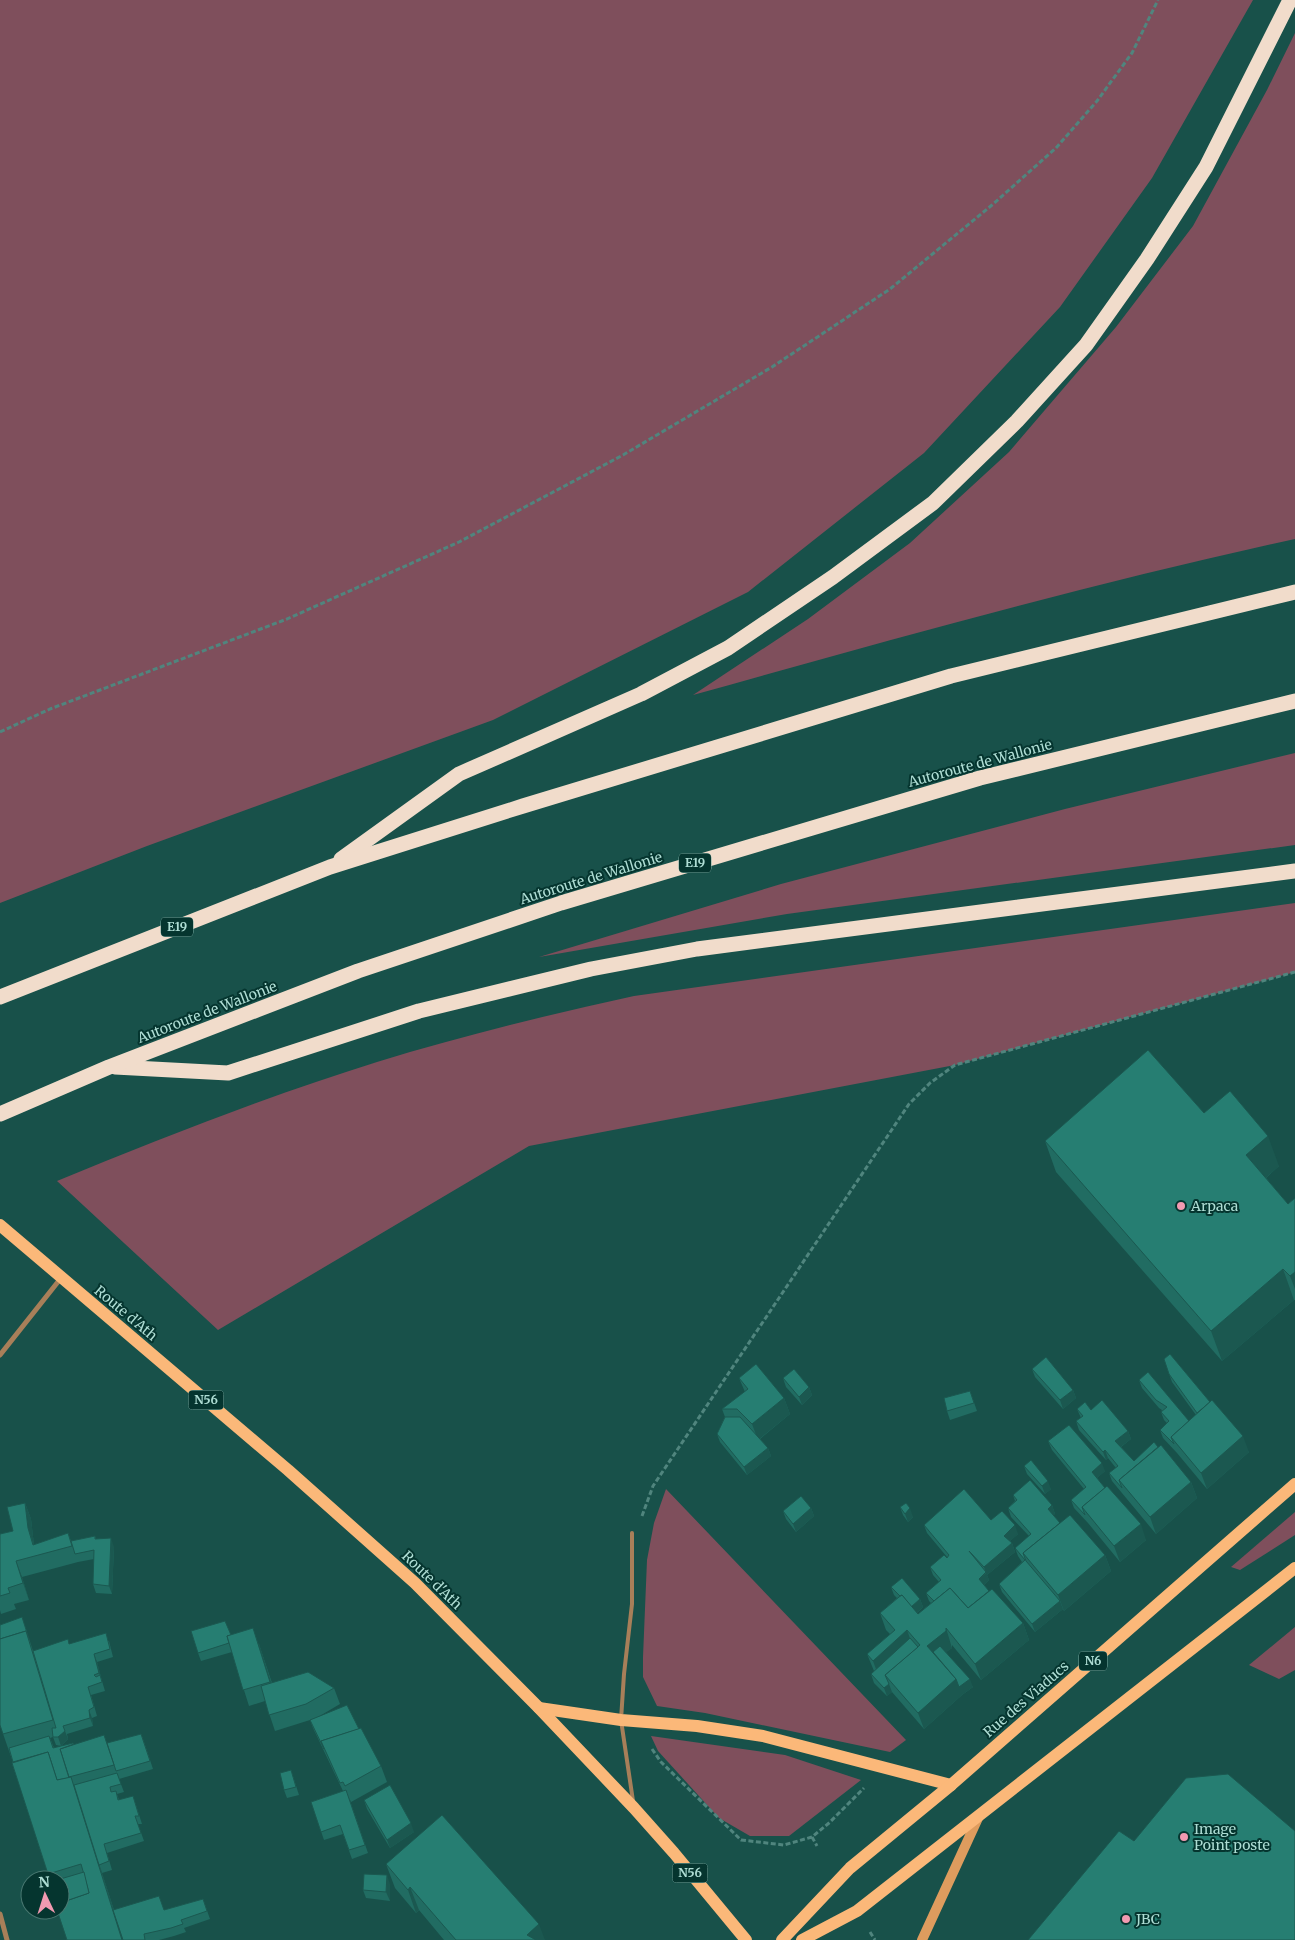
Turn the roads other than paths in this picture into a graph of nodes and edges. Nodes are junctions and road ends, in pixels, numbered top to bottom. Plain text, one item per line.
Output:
1 (1290, 0) edge
2 (1295, 592) edge
3 (1295, 701) edge
4 (330, 867) junction
5 (1295, 871) edge
6 (0, 997) edge
7 (109, 1067) junction
8 (0, 1114) edge
9 (0, 1225) edge
10 (61, 1278) junction
11 (0, 1355) edge
12 (1295, 1484) edge
13 (632, 1533) road end
14 (1295, 1568) edge
15 (539, 1708) junction
16 (622, 1720) junction
17 (951, 1785) junction
18 (634, 1808) junction
19 (978, 1816) junction
20 (0, 1914) edge
21 (7, 1940) edge
22 (746, 1940) edge
23 (782, 1940) edge
24 (802, 1940) edge
25 (922, 1940) edge

1 - 4 highway
2 - 4 highway, E19
3 - 7 highway, Autoroute de Wallonie / E19
4 - 6 highway, E19
5 - 7 highway
7 - 8 highway, Autoroute de Wallonie / E19
9 - 10 main road, Route d'Ath / N56
10 - 11 street
10 - 15 main road, Route d'Ath / N56
12 - 17 main road, Rue des Viaducs / N6
13 - 16 lane
14 - 19 main road
15 - 16 main road
15 - 18 main road, Route d'Ath / N56
16 - 17 main road
16 - 18 lane
17 - 23 main road, Rue des Viaducs / N6
18 - 22 main road, Route d'Ath / N56
19 - 24 main road
19 - 25 main road
20 - 21 street

